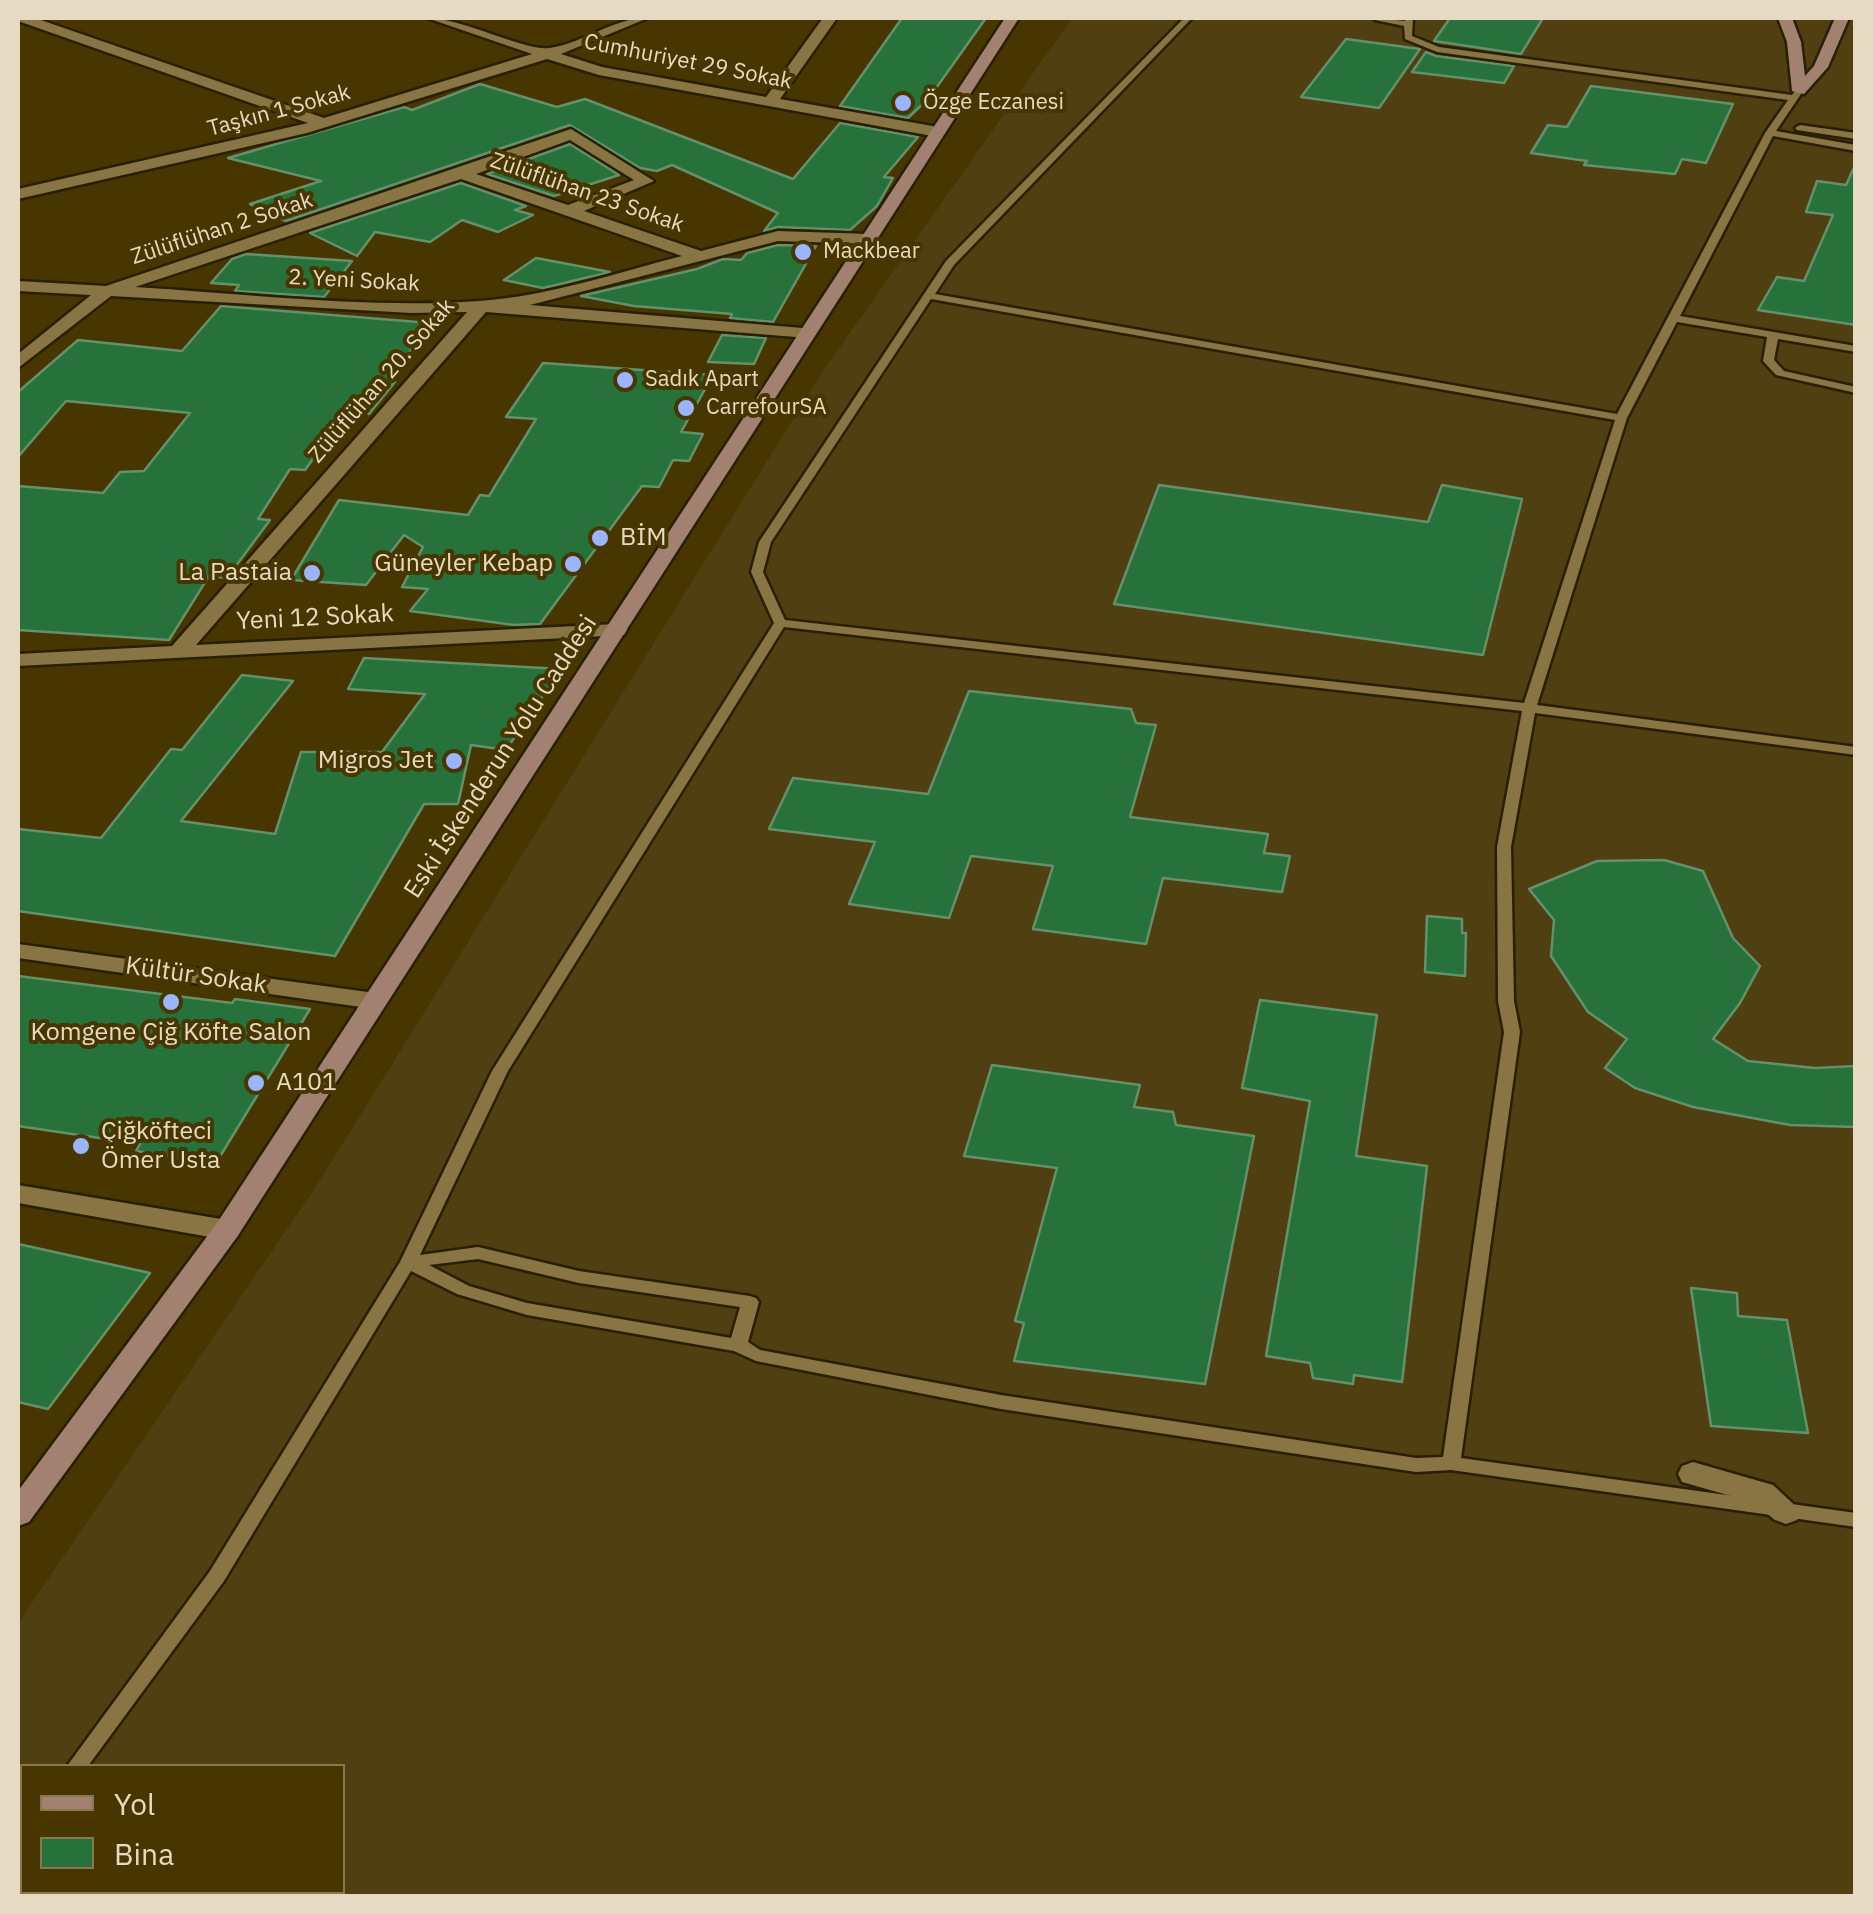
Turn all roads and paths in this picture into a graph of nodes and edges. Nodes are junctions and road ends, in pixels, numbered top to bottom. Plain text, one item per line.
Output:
1 (23, 18) edge
2 (434, 18) edge
3 (600, 18) edge
4 (640, 18) edge
5 (830, 18) edge
6 (1012, 18) edge
7 (1188, 18) edge
8 (1378, 18) edge
9 (1785, 18) edge
10 (1842, 18) edge
11 (1408, 21) edge
12 (617, 28) junction
13 (546, 54) junction
14 (1796, 94) junction
15 (770, 102) junction
16 (324, 123) junction
17 (1773, 130) junction
18 (938, 132) junction
19 (1856, 136) edge
20 (1856, 148) edge
21 (461, 174) junction
22 (18, 194) edge
23 (574, 210) junction
24 (869, 239) junction
25 (698, 255) junction
26 (18, 286) edge
27 (107, 291) junction
28 (929, 296) junction
29 (481, 306) junction
30 (1673, 318) junction
31 (808, 333) junction
32 (1772, 335) junction
33 (1856, 349) edge
34 (18, 363) edge
35 (1856, 390) edge
36 (1621, 418) junction
37 (780, 623) junction
38 (616, 630) junction
39 (178, 652) junction
40 (18, 660) edge
41 (1529, 708) junction
42 (1856, 750) edge
43 (18, 951) edge
44 (376, 1000) junction
45 (18, 1194) edge
46 (227, 1230) junction
47 (408, 1262) junction
48 (738, 1345) junction
49 (1451, 1463) junction
50 (1693, 1474) dead end
51 (1786, 1512) junction
52 (18, 1514) edge
53 (1856, 1520) edge
54 (78, 1764) edge

1 - 16 street
2 - 13 street, Cumhuriyet 29 Sokak
3 - 12 street
4 - 12 street, Taşkın 1 Sokak
5 - 15 street
6 - 18 street, Eski İskenderun Yolu Caddesi
7 - 28 lane
8 - 11 lane
9 - 14 street
10 - 14 street
11 - 14 lane
12 - 13 street, Taşkın 1 Sokak
13 - 15 street, Cumhuriyet 29 Sokak
13 - 16 street, Taşkın 1 Sokak
14 - 17 lane
15 - 18 street, Cumhuriyet 29 Sokak
16 - 22 street, Taşkın 1 Sokak
17 - 19 lane
17 - 20 lane
17 - 30 lane
18 - 24 street, Eski İskenderun Yolu Caddesi
21 - 23 street, Zülüflühan 23 Sokak
21 - 23 street, Zülüflühan 2 Sokak
21 - 27 street, Zülüflühan 2 Sokak
23 - 25 street, Zülüflühan 23 Sokak
24 - 25 street, Zülüflühan 20. Sokak
24 - 31 street, Eski İskenderun Yolu Caddesi
25 - 29 street, Zülüflühan 20. Sokak
26 - 27 street, 2. Yeni Sokak
27 - 29 street, 2. Yeni Sokak
27 - 34 street, Zülüflühan 2 Sokak
28 - 36 lane
28 - 37 lane
29 - 31 street, 2. Yeni Sokak
29 - 39 street, Zülüflühan 20. Sokak
30 - 32 lane
30 - 36 lane
31 - 38 street, Eski İskenderun Yolu Caddesi
32 - 33 lane
32 - 35 lane
36 - 41 lane
37 - 41 lane
37 - 47 lane
38 - 39 street, Yeni 12 Sokak
38 - 44 street, Eski İskenderun Yolu Caddesi
39 - 40 street, Yeni 12 Sokak
41 - 42 lane
41 - 49 lane
43 - 44 street, Kültür Sokak
44 - 46 street, Eski İskenderun Yolu Caddesi
45 - 46 street
46 - 52 street, Eski İskenderun Yolu Caddesi
47 - 48 lane
47 - 48 lane
47 - 54 lane
48 - 49 lane
49 - 51 lane
50 - 51 street
51 - 53 lane

